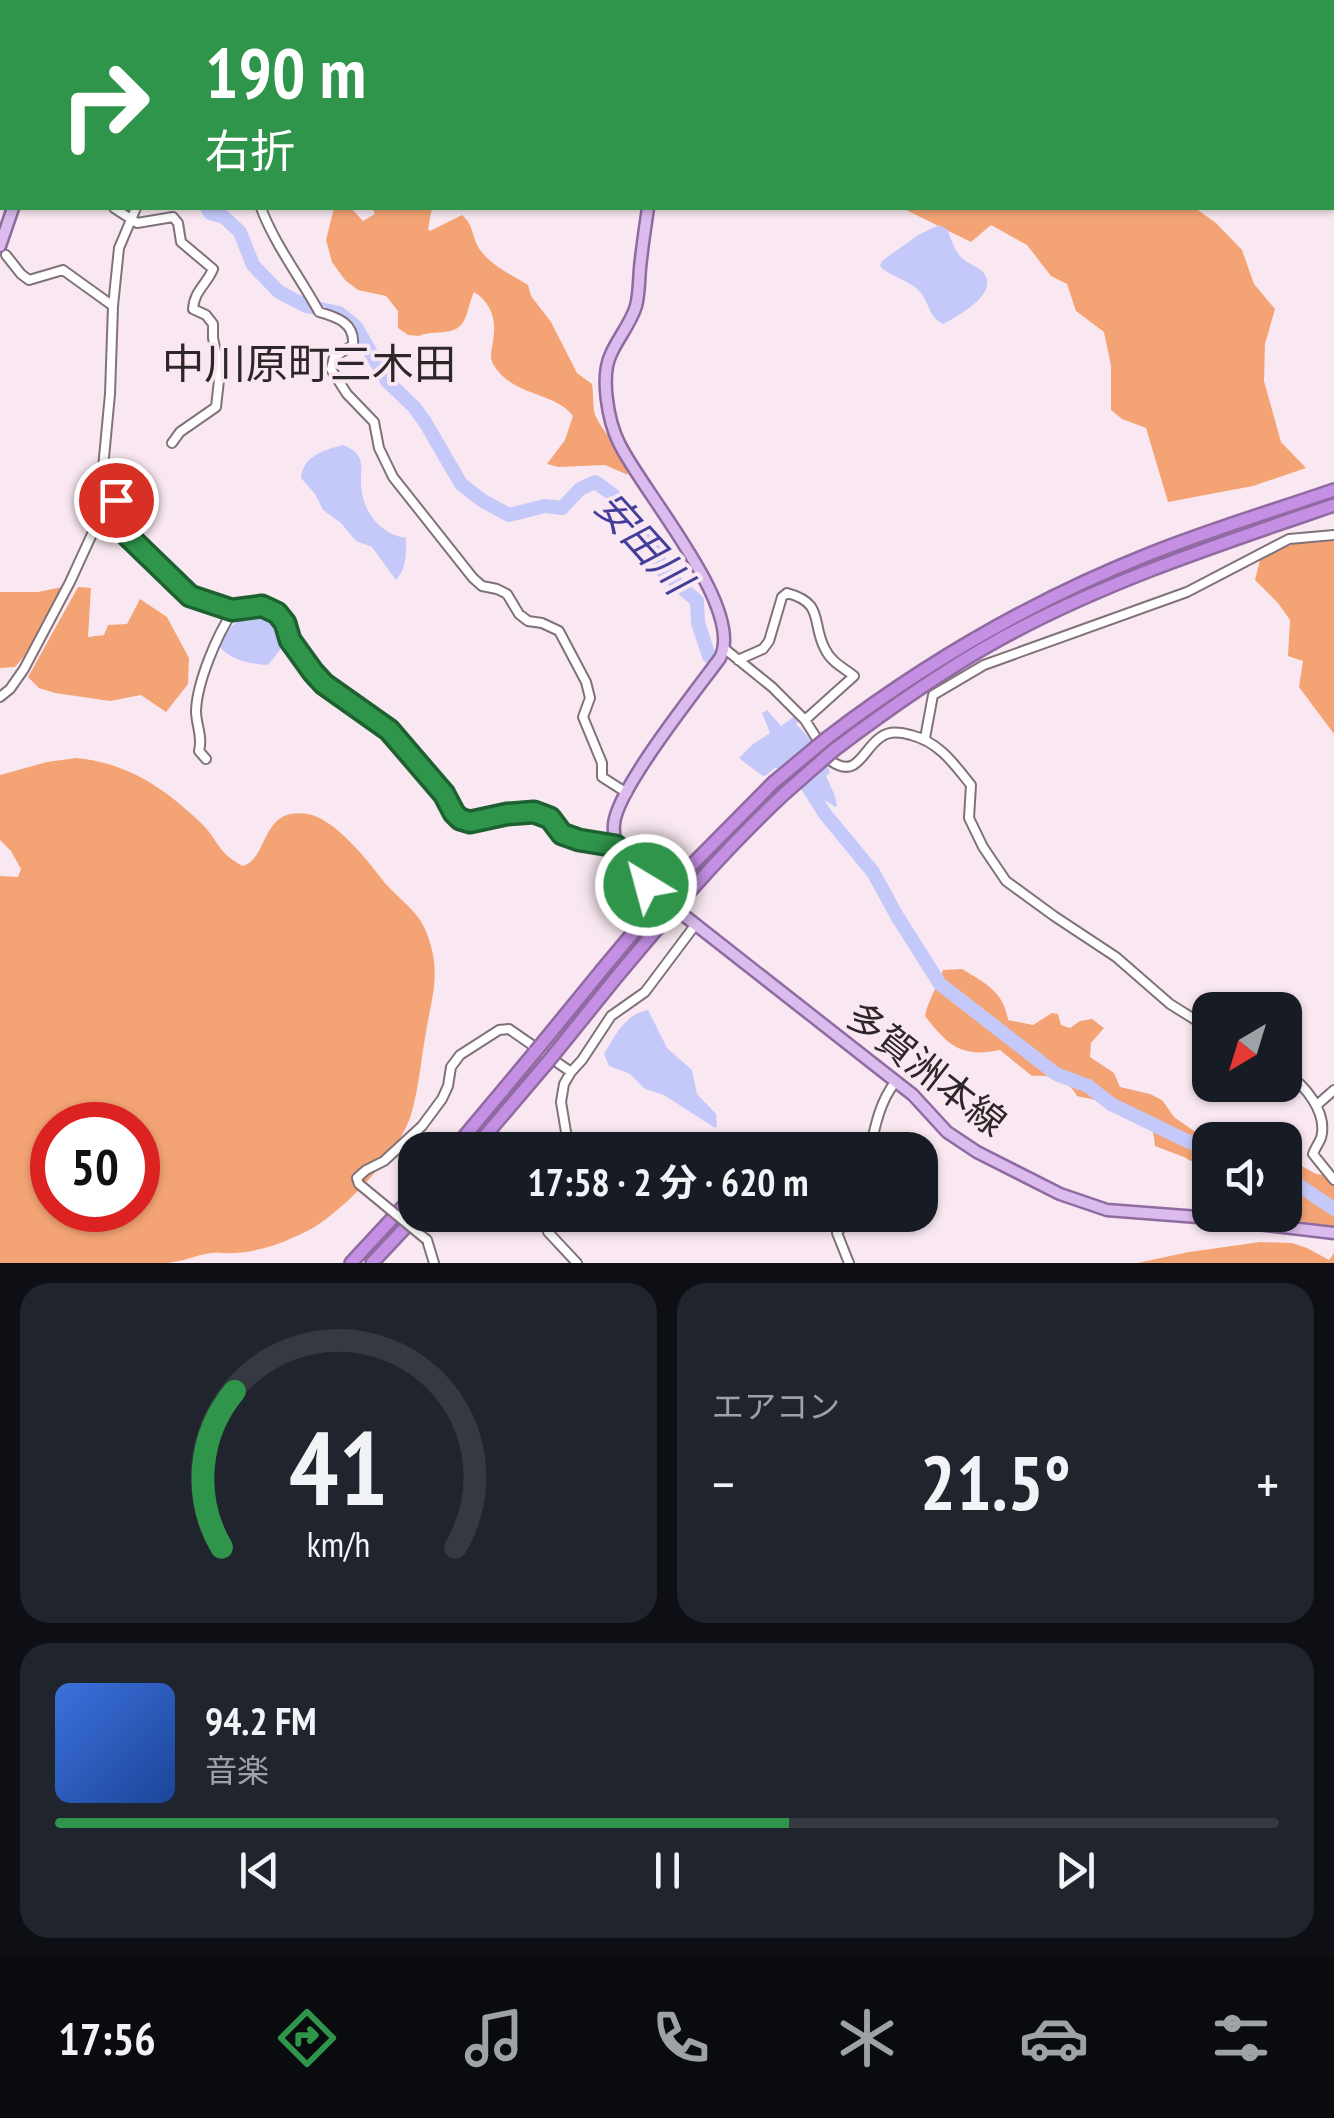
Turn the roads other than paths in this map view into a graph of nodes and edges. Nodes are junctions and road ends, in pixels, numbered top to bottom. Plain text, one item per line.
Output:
1 (13, 210) edge
2 (117, 210) edge
3 (135, 210) edge
4 (263, 210) edge
5 (648, 210) edge
6 (130, 220) junction
7 (3, 251) edge
8 (113, 306) junction
9 (172, 443) dead end
10 (104, 469) junction
11 (1334, 490) edge
12 (1334, 505) edge
13 (1334, 535) edge
14 (232, 610) junction
15 (725, 649) junction
16 (738, 660) junction
17 (0, 697) edge
18 (805, 720) junction
19 (925, 738) junction
20 (206, 760) dead end
21 (626, 793) junction
22 (616, 846) junction
23 (646, 885) tunnel mouth
24 (691, 921) joint
25 (1192, 1018) edge
26 (571, 1072) junction
27 (896, 1081) junction
28 (1302, 1086) edge
29 (1334, 1090) edge
30 (1317, 1105) junction
31 (469, 1132) edge
32 (488, 1132) edge
33 (567, 1132) edge
34 (874, 1132) edge
35 (1334, 1180) edge
36 (398, 1212) edge
37 (400, 1232) edge
38 (548, 1232) edge
39 (838, 1232) edge
40 (1334, 1233) edge
41 (351, 1263) edge
42 (372, 1263) edge
43 (434, 1263) edge
44 (577, 1263) edge
45 (848, 1263) edge

1 - 7 main road
2 - 6 street
3 - 6 street
4 - 21 street
5 - 15 main road
6 - 8 street
6 - 9 street
7 - 8 street
8 - 10 street
10 - 14 street
10 - 17 street
11 - 31 highway, bridge
12 - 32 highway, bridge
13 - 19 street
14 - 20 street
14 - 22 street
15 - 16 street
15 - 21 main road
16 - 18 street
16 - 18 street
18 - 19 street
19 - 25 street
21 - 22 main road
22 - 23 main road
24 - 26 street
24 - 27 main road, 多賀洲本線
26 - 33 street
26 - 43 street, bridge
27 - 34 street
27 - 40 main road, 多賀洲本線
28 - 30 street
29 - 30 street
30 - 35 street
36 - 41 highway
37 - 42 highway
38 - 44 street
39 - 45 street

